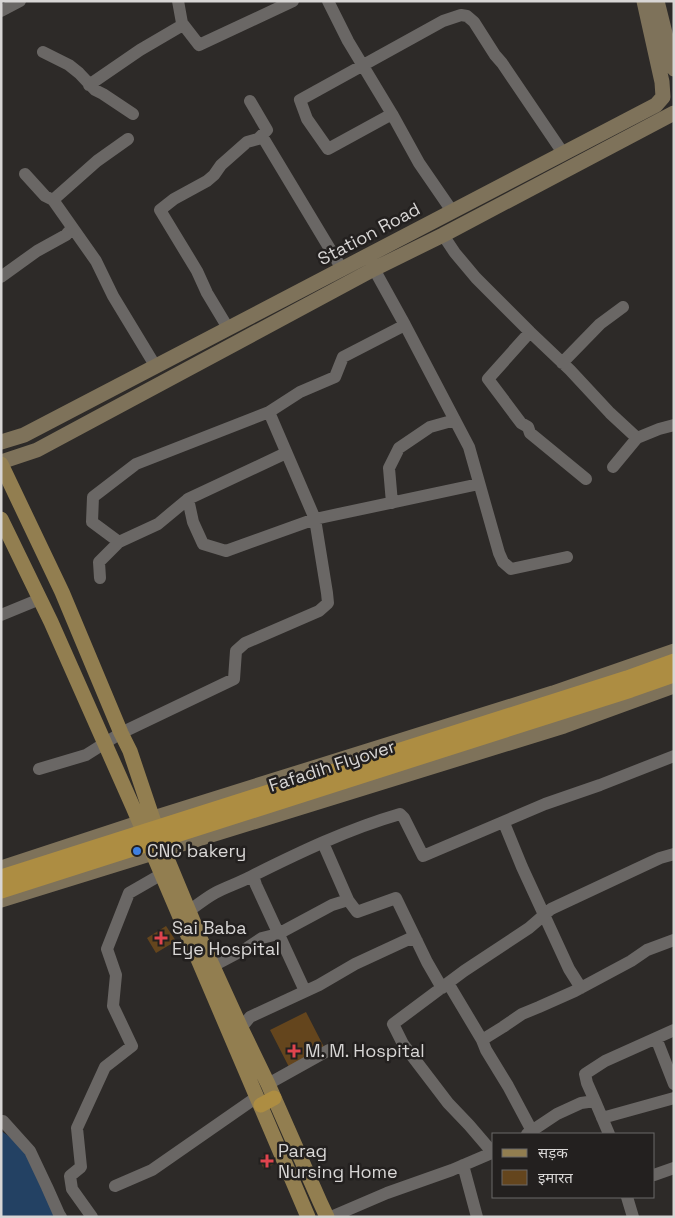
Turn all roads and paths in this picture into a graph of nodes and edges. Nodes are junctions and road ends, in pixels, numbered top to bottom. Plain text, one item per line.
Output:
1 (20, 1) edge
2 (178, 1) edge
3 (293, 1) edge
4 (328, 1) edge
5 (644, 1) edge
6 (657, 1) edge
7 (1, 11) edge
8 (182, 23) junction
9 (43, 52) dead end
10 (363, 65) junction
11 (674, 69) edge
12 (89, 85) junction
13 (250, 101) dead end
14 (674, 113) edge
15 (134, 114) dead end
16 (392, 114) junction
17 (262, 136) junction
18 (128, 139) dead end
19 (563, 153) junction
20 (25, 174) dead end
21 (53, 200) junction
22 (452, 212) junction
23 (72, 228) junction
24 (443, 235) junction
25 (342, 269) junction
26 (374, 269) junction
27 (1, 277) edge
28 (623, 307) dead end
29 (405, 325) junction
30 (228, 328) junction
31 (530, 332) junction
32 (562, 363) junction
33 (156, 367) junction
34 (269, 412) junction
35 (454, 420) junction
36 (674, 425) edge
37 (637, 438) junction
38 (1, 442) edge
39 (286, 453) junction
40 (1, 463) edge
41 (613, 467) dead end
42 (586, 479) dead end
43 (479, 484) junction
44 (188, 500) junction
45 (392, 503) junction
46 (1, 519) edge
47 (315, 519) junction
48 (119, 542) junction
49 (567, 557) dead end
50 (100, 578) dead end
51 (40, 599) junction
52 (1, 615) edge
53 (674, 651) edge
54 (674, 661) edge
55 (674, 675) edge
56 (674, 686) edge
57 (121, 733) junction
58 (105, 743) junction
59 (674, 756) edge
60 (39, 769) dead end
61 (146, 820) junction
62 (504, 822) junction
63 (323, 843) junction
64 (158, 851) junction
65 (674, 854) edge
66 (1, 868) edge
67 (162, 874) junction
68 (253, 876) junction
69 (1, 877) edge
70 (1, 891) edge
71 (1, 900) edge
72 (348, 900) junction
73 (189, 911) junction
74 (544, 914) junction
75 (278, 934) junction
76 (674, 940) edge
77 (417, 941) junction
78 (213, 966) junction
79 (445, 986) junction
80 (581, 988) junction
81 (305, 992) junction
82 (240, 1028) junction
83 (674, 1030) edge
84 (656, 1038) junction
85 (482, 1040) junction
86 (329, 1050) dead end
87 (674, 1084) edge
88 (271, 1091) junction
89 (674, 1098) edge
90 (259, 1101) junction
91 (596, 1101) junction
92 (602, 1118) junction
93 (1, 1121) edge
94 (529, 1133) edge
95 (609, 1133) edge
96 (492, 1151) edge
97 (492, 1152) edge
98 (463, 1165) junction
99 (674, 1168) edge
100 (655, 1175) edge
101 (115, 1186) dead end
102 (627, 1198) edge
103 (61, 1217) edge
104 (92, 1217) edge
105 (308, 1217) edge
106 (329, 1217) edge
107 (477, 1217) edge
108 (633, 1217) edge

1 - 7 street
2 - 8 street
3 - 8 street
4 - 10 street
5 - 19 street, Station Road
6 - 11 street
8 - 12 street
9 - 12 street
10 - 16 street
10 - 16 street
10 - 19 street
12 - 15 street
13 - 17 street
14 - 24 street, Station Road
16 - 22 street
17 - 25 street
17 - 30 street
18 - 21 street
19 - 22 street, Station Road
20 - 21 street
21 - 23 street
22 - 25 street, Station Road
23 - 27 street
23 - 33 street
24 - 26 street, Station Road
24 - 31 street
25 - 30 street, Station Road
26 - 29 street
26 - 40 street, Station Road
28 - 32 street
29 - 34 street
29 - 35 street
30 - 33 street, Station Road
31 - 32 street
31 - 42 street
32 - 37 street
33 - 38 street, Station Road
34 - 39 street
34 - 48 street
35 - 43 street
35 - 45 street
36 - 37 street
37 - 41 street
39 - 44 street
39 - 47 street
40 - 57 main road
43 - 45 street
43 - 49 street
44 - 47 street
44 - 48 street
45 - 47 street
46 - 51 main road
47 - 57 street
48 - 50 street
51 - 52 street
51 - 58 main road
53 - 61 street
54 - 69 highway, Fafadih Flyover
55 - 70 highway, Fafadih Flyover
56 - 64 street
57 - 58 street
57 - 61 main road
58 - 60 street
58 - 61 main road
59 - 62 street
61 - 64 main road
61 - 66 street
62 - 63 street
62 - 74 street
63 - 68 street
63 - 72 street
64 - 67 main road
64 - 71 street
64 - 73 main road
65 - 74 street
67 - 90 main road
67 - 104 street
68 - 73 street
68 - 75 street
72 - 75 street
72 - 77 street
73 - 78 main road
74 - 79 street
74 - 80 street
75 - 78 street
75 - 81 street
76 - 80 street
77 - 79 street
77 - 81 street
78 - 82 main road
79 - 85 street
79 - 96 street
80 - 85 street
81 - 82 street
82 - 88 main road
83 - 84 street
84 - 87 street
84 - 91 street
85 - 94 street
86 - 88 street
88 - 90 highway
88 - 106 main road
89 - 92 street
90 - 101 street
90 - 105 main road
91 - 92 street
91 - 94 street
92 - 95 street
93 - 103 street
97 - 98 street
98 - 106 street
98 - 107 street
99 - 100 street
102 - 108 street

